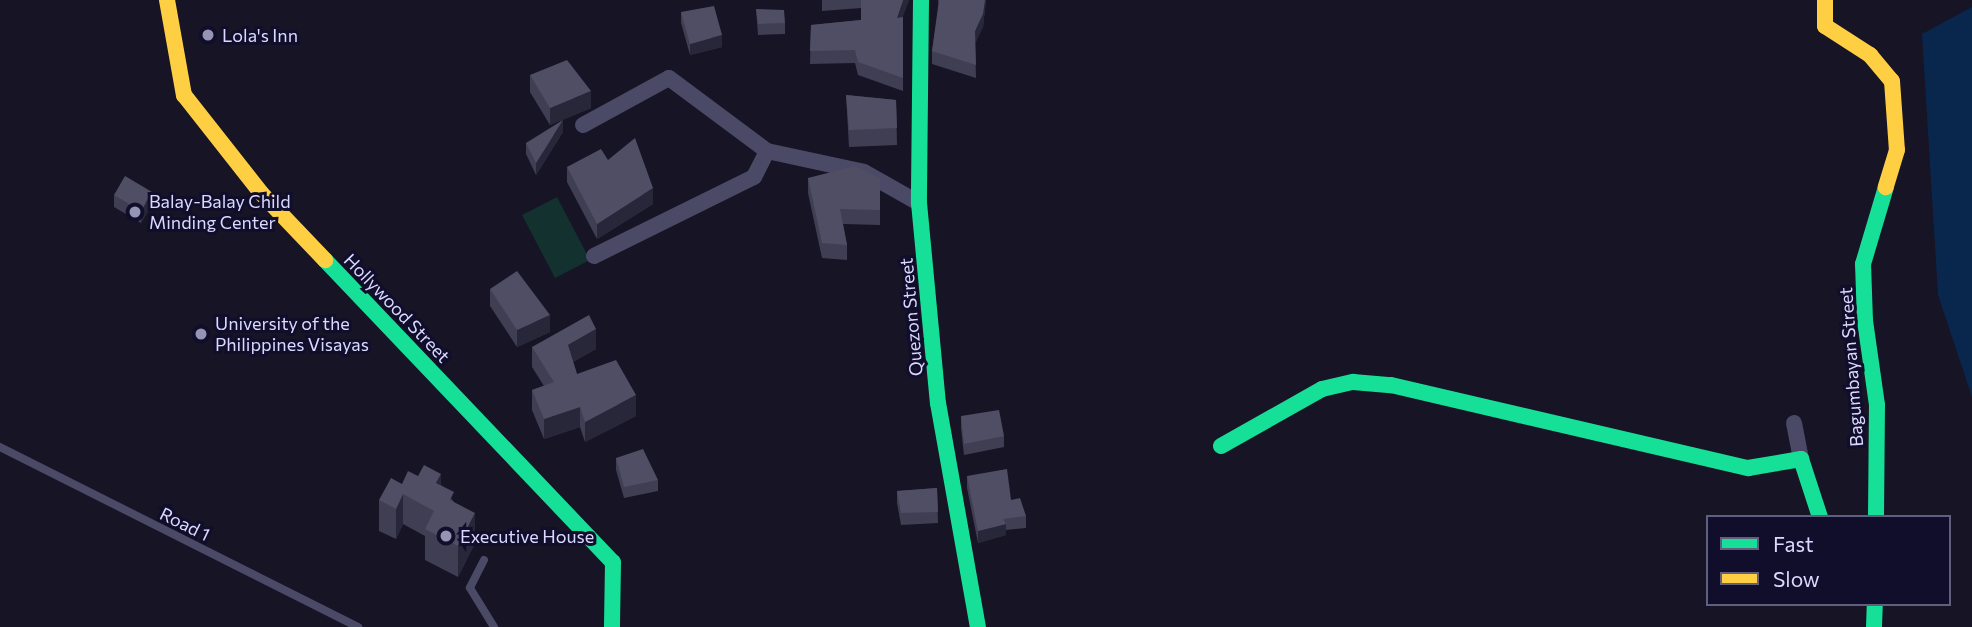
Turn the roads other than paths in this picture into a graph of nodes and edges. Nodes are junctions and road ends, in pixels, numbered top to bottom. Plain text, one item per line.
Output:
1 (167, 0) edge
2 (921, 0) edge
3 (1825, 0) edge
4 (583, 125) dead end
5 (767, 151) junction
6 (919, 203) junction
7 (594, 256) dead end
8 (1794, 424) dead end
9 (1221, 446) dead end
10 (0, 447) edge
11 (1801, 459) junction
12 (1819, 515) edge
13 (1877, 515) edge
14 (484, 560) dead end
15 (1875, 606) edge
16 (358, 627) edge
17 (494, 627) edge
18 (612, 627) edge
19 (978, 627) edge
20 (1874, 627) edge

1 - 18 street, Hollywood Street
2 - 6 street, Quezon Street
3 - 13 street, Bagumbayan Street
4 - 5 street
5 - 6 street
5 - 7 street
6 - 19 street, Quezon Street
8 - 11 street
9 - 11 street
10 - 16 lane, Road 1
11 - 12 street
14 - 17 lane
15 - 20 street

